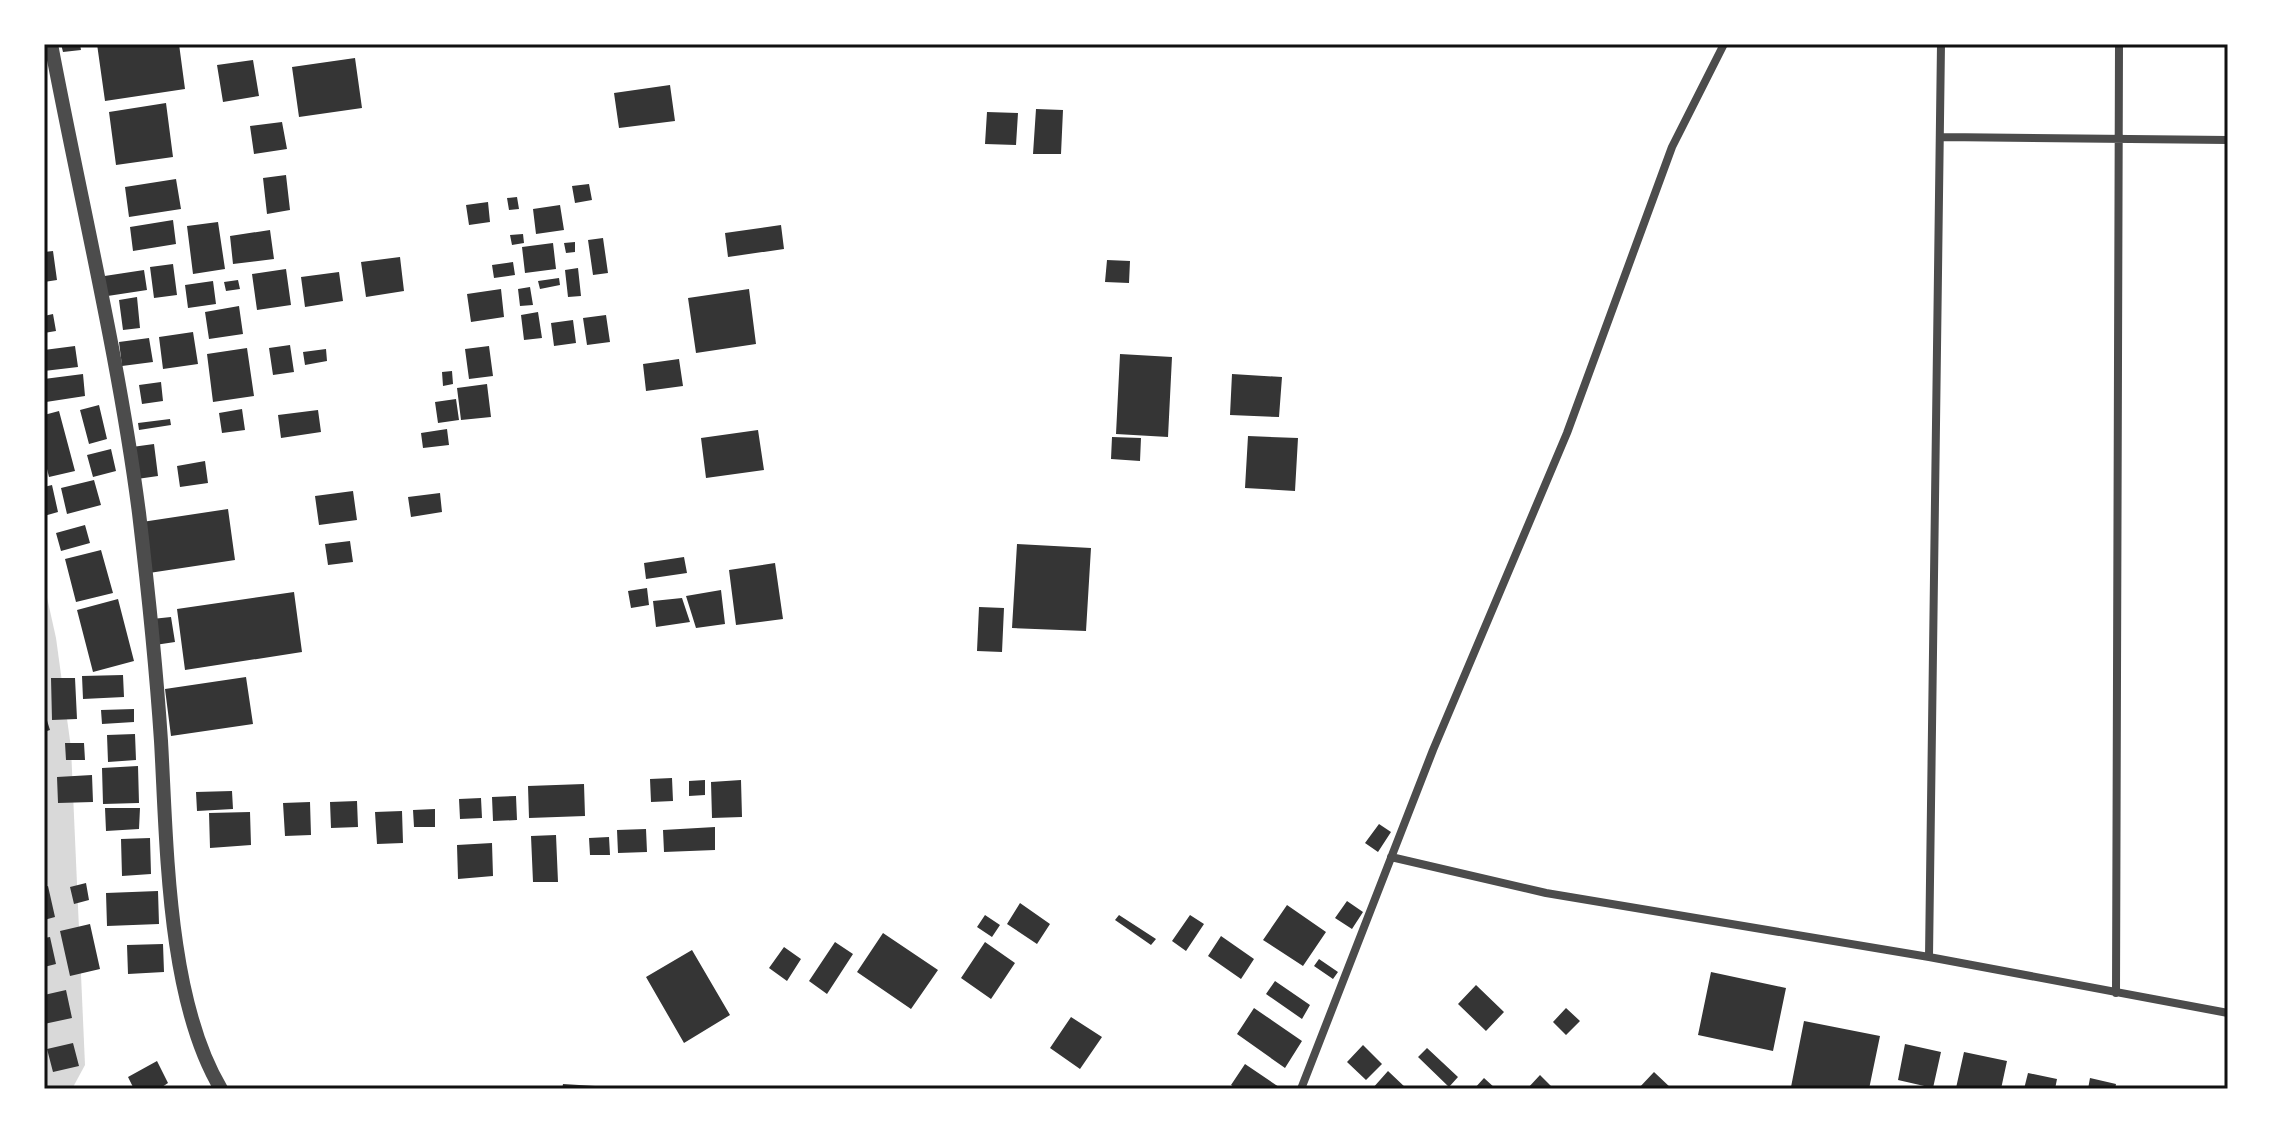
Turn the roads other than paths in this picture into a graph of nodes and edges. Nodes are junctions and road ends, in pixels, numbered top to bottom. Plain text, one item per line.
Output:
1 (51, 44) edge
2 (1724, 44) edge
3 (1941, 44) edge
4 (2119, 44) edge
5 (1942, 137) junction
6 (2117, 139) junction
7 (2228, 140) edge
8 (1391, 857) junction
9 (1929, 957) junction
10 (2116, 993) junction
11 (2228, 1013) edge
12 (221, 1089) edge
13 (1301, 1089) edge

1 - 12 street
2 - 8 street
3 - 5 street
4 - 6 street
5 - 6 street
5 - 9 street
6 - 7 street
6 - 10 street
8 - 9 street
8 - 13 street
9 - 10 street
10 - 11 street

